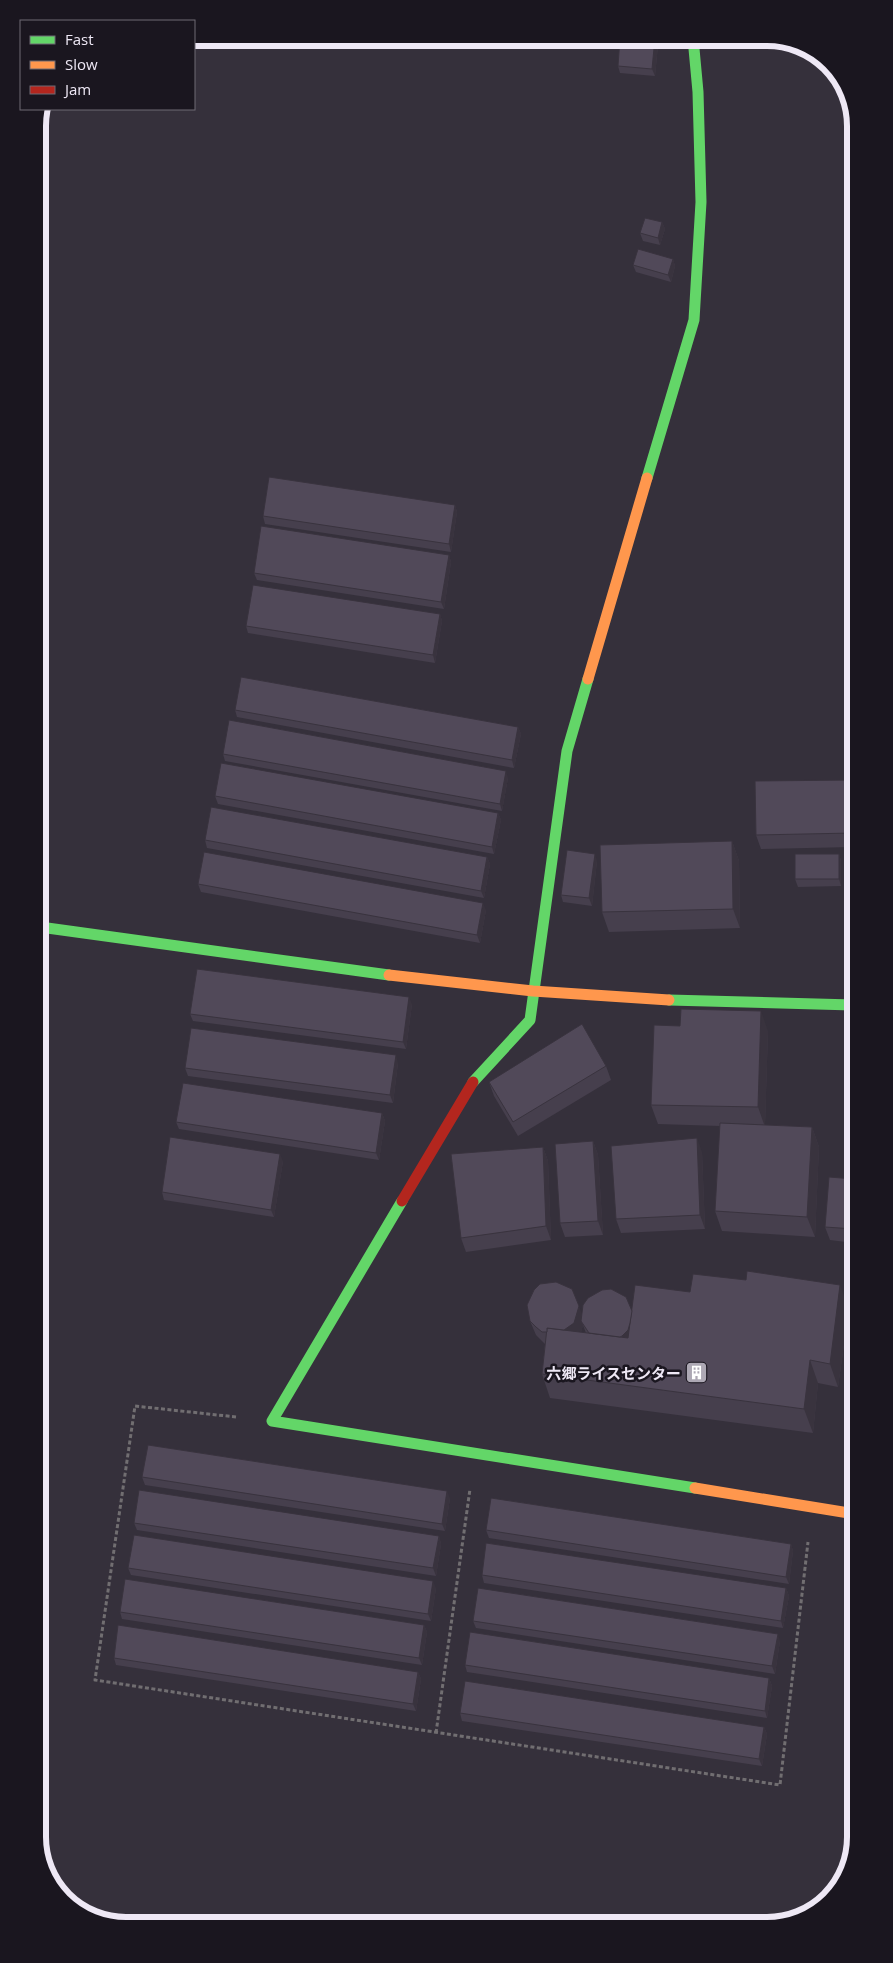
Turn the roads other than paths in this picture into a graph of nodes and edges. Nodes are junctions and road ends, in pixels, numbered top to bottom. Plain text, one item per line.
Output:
1 (694, 46) edge
2 (46, 928) edge
3 (535, 991) junction
4 (847, 1005) edge
5 (847, 1513) edge

1 - 3 street
2 - 3 street
3 - 4 street
3 - 5 street

